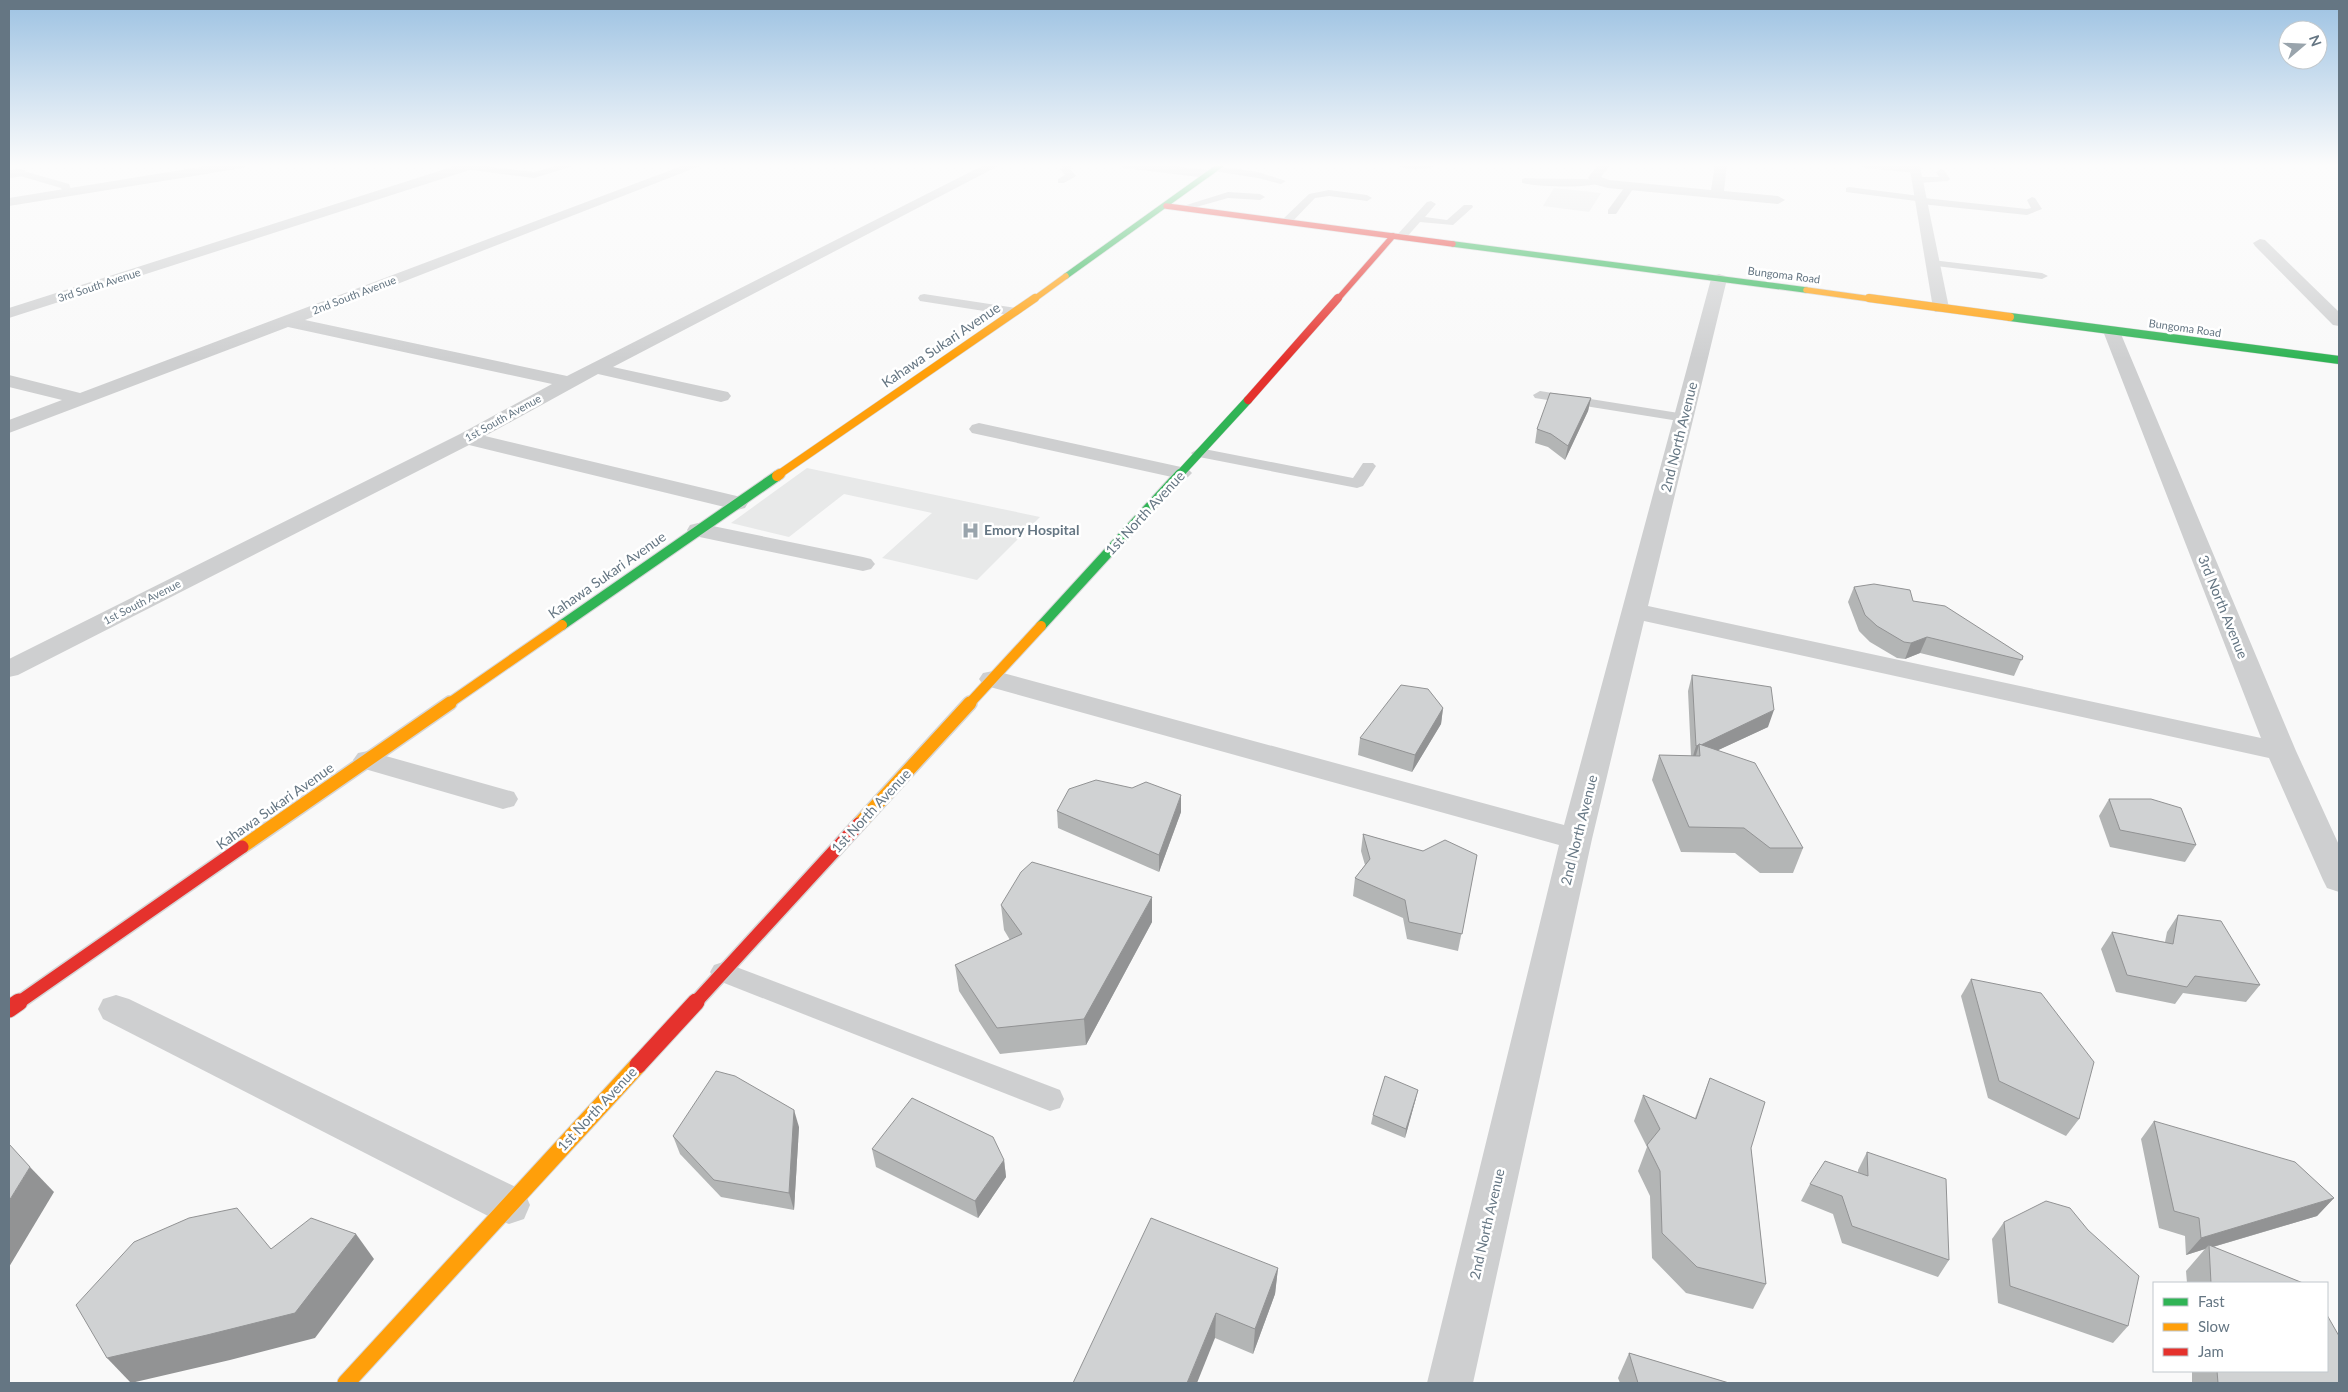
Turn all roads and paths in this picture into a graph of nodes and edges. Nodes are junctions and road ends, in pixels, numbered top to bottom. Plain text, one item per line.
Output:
1 (273, 229) edge
2 (527, 229) edge
3 (868, 229) edge
4 (1134, 229) edge
5 (1341, 229) edge
6 (1405, 229) edge
7 (1926, 229) edge
8 (1397, 236) junction
9 (2260, 243) dead end
10 (1932, 263) junction
11 (2042, 276) dead end
12 (1719, 279) junction
13 (924, 298) dead end
14 (1941, 308) junction
15 (1016, 312) junction
16 (9, 313) edge
17 (285, 321) junction
18 (2339, 321) edge
19 (2112, 330) junction
20 (2339, 360) edge
21 (595, 368) junction
22 (9, 382) edge
23 (569, 382) junction
24 (1540, 395) dead end
25 (721, 396) dead end
26 (80, 399) junction
27 (1684, 418) junction
28 (9, 426) edge
29 (979, 429) dead end
30 (467, 438) junction
31 (1199, 454) junction
32 (1368, 466) dead end
33 (1181, 473) junction
34 (737, 503) junction
35 (698, 530) junction
36 (863, 564) dead end
37 (1635, 611) junction
38 (9, 669) edge
39 (993, 678) junction
40 (2280, 751) junction
41 (368, 760) junction
42 (503, 800) dead end
43 (1576, 839) junction
44 (2339, 880) edge
45 (723, 972) junction
46 (116, 1009) dead end
47 (9, 1010) edge
48 (1050, 1100) dead end
49 (509, 1205) junction
50 (346, 1383) edge
51 (1450, 1383) edge

1 - 16 street, 3rd South Avenue
2 - 17 street, 2nd South Avenue
3 - 21 street, 1st South Avenue
4 - 15 street, Kahawa Sukari Avenue
5 - 8 street, Bungoma Road
6 - 8 lane
7 - 10 street
8 - 12 street, Bungoma Road
8 - 31 street, 1st North Avenue
9 - 18 street
10 - 11 lane
10 - 14 street
12 - 14 street, Bungoma Road
12 - 27 street, 2nd North Avenue
13 - 15 lane
14 - 19 street, Bungoma Road
15 - 34 street, Kahawa Sukari Avenue
17 - 23 street
17 - 26 street, 2nd South Avenue
19 - 20 street, Bungoma Road
19 - 40 street, 3rd North Avenue
21 - 23 street, 1st South Avenue
21 - 25 street
22 - 26 street
23 - 30 street, 1st South Avenue
24 - 27 lane
26 - 28 street, 2nd South Avenue
27 - 37 street, 2nd North Avenue
29 - 33 street
30 - 34 street
30 - 38 street, 1st South Avenue
31 - 32 lane
31 - 33 street, 1st North Avenue
33 - 39 street, 1st North Avenue
34 - 35 street, Kahawa Sukari Avenue
35 - 36 street
35 - 41 street, Kahawa Sukari Avenue
37 - 40 street
37 - 43 street, 2nd North Avenue
39 - 43 street
39 - 45 street, 1st North Avenue
40 - 44 street, 3rd North Avenue
41 - 42 street
41 - 47 street, Kahawa Sukari Avenue
43 - 51 street, 2nd North Avenue
45 - 48 lane
45 - 49 street, 1st North Avenue
46 - 49 street
49 - 50 street, 1st North Avenue

